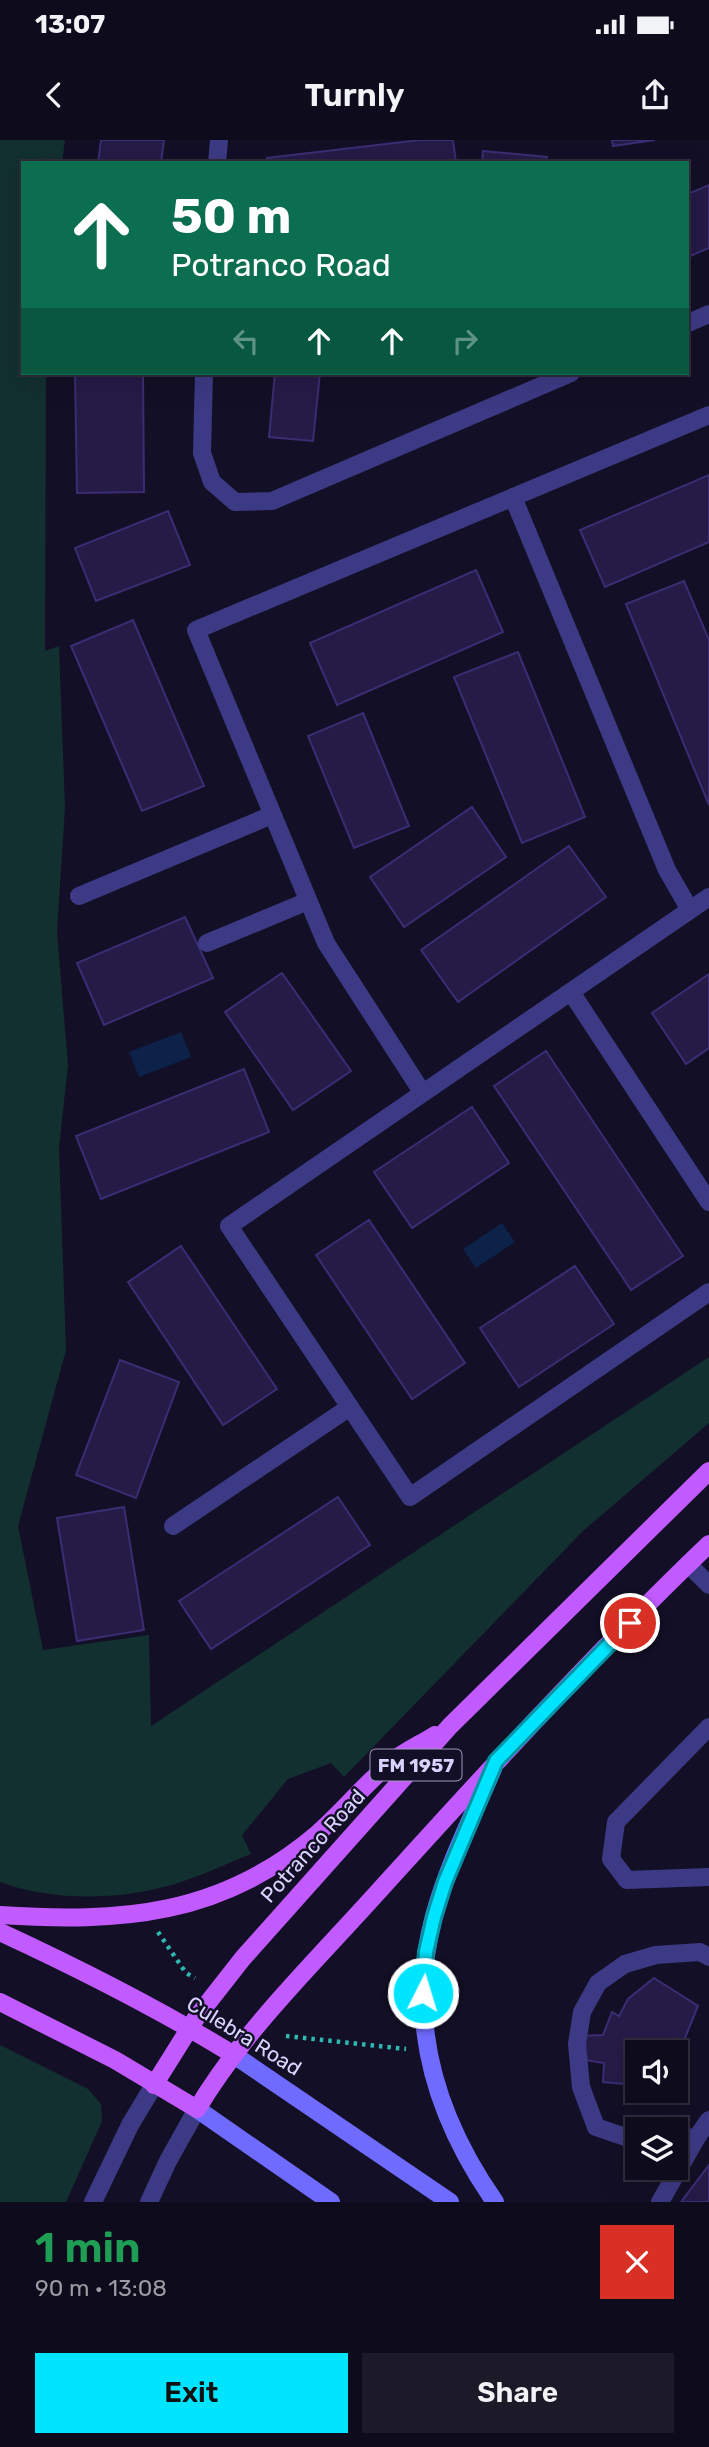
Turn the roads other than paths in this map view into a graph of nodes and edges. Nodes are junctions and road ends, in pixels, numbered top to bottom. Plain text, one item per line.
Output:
1 (219, 140) edge
2 (217, 161) edge
3 (709, 314) edge
4 (689, 323) edge
5 (204, 375) edge
6 (566, 375) edge
7 (709, 415) edge
8 (513, 497) junction
9 (272, 815) junction
10 (79, 896) dead end
11 (709, 897) edge
12 (308, 901) junction
13 (690, 910) junction
14 (207, 943) dead end
15 (571, 992) junction
16 (422, 1092) junction
17 (709, 1202) edge
18 (709, 1292) edge
19 (350, 1407) junction
20 (709, 1471) edge
21 (173, 1526) dead end
22 (709, 1544) edge
23 (688, 1564) junction
24 (709, 1585) edge
25 (450, 1726) junction
26 (709, 1727) edge
27 (496, 1761) junction
28 (709, 1877) edge
29 (0, 1915) edge
30 (0, 1932) edge
31 (709, 1957) edge
32 (0, 2002) edge
33 (189, 2028) junction
34 (234, 2055) junction
35 (154, 2084) junction
36 (197, 2109) junction
37 (709, 2120) edge
38 (625, 2137) edge
39 (696, 2137) junction
40 (688, 2138) edge
41 (93, 2202) edge
42 (149, 2202) edge
43 (331, 2202) edge
44 (450, 2202) edge
45 (495, 2202) edge
46 (660, 2202) edge

1 - 2 street
3 - 4 street
5 - 6 street
7 - 8 street
8 - 9 street
8 - 13 street
9 - 10 street
9 - 12 street
11 - 13 street
12 - 14 street
12 - 16 street
13 - 15 street
15 - 16 street
15 - 17 street
16 - 19 street
18 - 19 street
19 - 21 street
20 - 25 main road, Potranco Road / FM 1957
22 - 23 main road, FM 1957
23 - 24 street
23 - 27 main road, FM 1957
25 - 29 main road
25 - 33 main road, Potranco Road / FM 1957
26 - 28 street
27 - 34 main road, FM 1957
27 - 45 main road
30 - 33 main road, Culebra Road
31 - 38 street
32 - 35 main road
33 - 34 main road, Culebra Road
33 - 35 main road, Potranco Road / FM 1957
34 - 36 main road, FM 1957
34 - 44 main road, Culebra Road
35 - 36 main road
35 - 41 street, Potranco Road
36 - 42 street
36 - 43 main road
37 - 39 street
39 - 40 street
39 - 46 street

